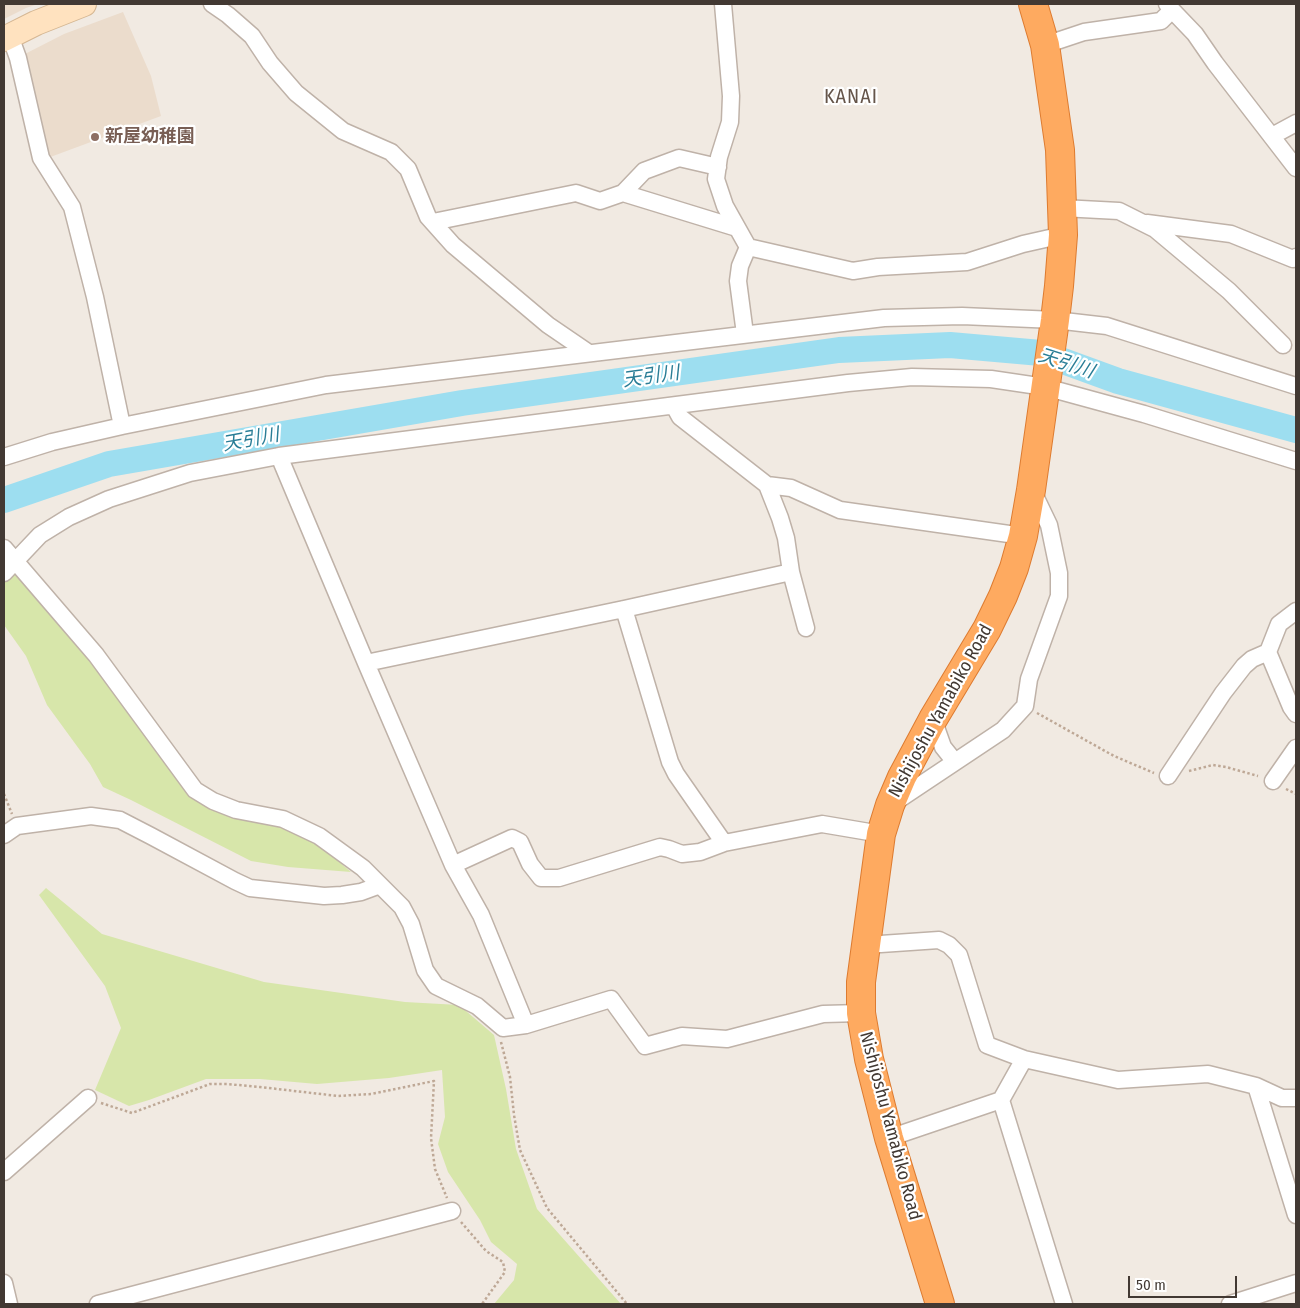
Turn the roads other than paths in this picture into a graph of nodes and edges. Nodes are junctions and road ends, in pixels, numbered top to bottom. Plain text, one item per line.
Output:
1 (84, 4) edge
2 (212, 4) edge
3 (724, 4) edge
4 (1033, 4) edge
5 (1169, 7) edge
6 (7, 38) edge
7 (1045, 45) junction
8 (1296, 123) edge
9 (1272, 136) junction
10 (718, 167) junction
11 (1296, 168) edge
12 (623, 193) junction
13 (1062, 208) junction
14 (433, 222) junction
15 (1140, 222) junction
16 (738, 228) junction
17 (1063, 235) junction
18 (748, 247) junction
19 (1296, 257) edge
20 (1054, 325) junction
21 (745, 334) junction
22 (1283, 345) dead end
23 (589, 353) junction
24 (1046, 384) junction
25 (1296, 386) edge
26 (674, 406) junction
27 (122, 426) junction
28 (279, 456) junction
29 (4, 457) edge
30 (1296, 461) edge
31 (767, 485) junction
32 (1031, 490) junction
33 (1023, 536) junction
34 (4, 548) edge
35 (15, 560) junction
36 (791, 572) junction
37 (4, 573) edge
38 (624, 609) junction
39 (1296, 611) edge
40 (806, 628) dead end
41 (1268, 652) junction
42 (366, 663) junction
43 (1296, 714) edge
44 (933, 719) junction
45 (1296, 748) edge
46 (955, 762) junction
47 (1168, 776) road end
48 (1273, 781) road end
49 (890, 805) junction
50 (10, 830) edge
51 (881, 834) junction
52 (724, 843) junction
53 (453, 865) junction
54 (380, 885) junction
55 (866, 945) junction
56 (862, 1013) junction
57 (526, 1025) junction
58 (1024, 1060) junction
59 (1256, 1086) junction
60 (88, 1098) road end
61 (1296, 1098) edge
62 (1001, 1100) junction
63 (889, 1138) junction
64 (4, 1172) edge
65 (452, 1211) road end
66 (1296, 1215) edge
67 (4, 1283) edge
68 (1296, 1284) edge
69 (10, 1304) edge
70 (98, 1304) edge
71 (940, 1304) edge
72 (1064, 1304) edge
73 (1230, 1304) edge

1 - 6 main road
2 - 14 street
3 - 10 street
4 - 7 highway
5 - 7 street
5 - 9 street
6 - 27 street
7 - 13 highway
8 - 9 street
9 - 11 street
10 - 12 street
10 - 16 street
12 - 14 street
12 - 16 street
13 - 15 street
13 - 17 highway
14 - 23 street
15 - 19 street
15 - 22 street
16 - 18 street
17 - 18 street
17 - 20 highway
18 - 21 street
20 - 21 street
20 - 24 highway, Nishijoshu Yamabiko Road
20 - 25 street
21 - 23 street
23 - 27 street
24 - 26 street
24 - 30 street
24 - 32 highway, Nishijoshu Yamabiko Road
26 - 28 street
26 - 31 street
27 - 29 street
28 - 35 street
28 - 42 street
31 - 33 street
31 - 36 street
32 - 33 highway, Nishijoshu Yamabiko Road
32 - 46 street
33 - 44 highway, Nishijoshu Yamabiko Road
34 - 35 street
35 - 37 street
35 - 54 street
36 - 38 street
36 - 40 street
38 - 42 street
38 - 52 street
39 - 41 street
41 - 43 street
41 - 47 street
42 - 53 street
44 - 46 street
44 - 49 highway, Nishijoshu Yamabiko Road
45 - 48 street
46 - 49 street
49 - 51 highway, Nishijoshu Yamabiko Road
50 - 54 street
51 - 52 street
51 - 55 highway, Nishijoshu Yamabiko Road
52 - 53 street
53 - 57 street
54 - 57 street
55 - 56 highway, Nishijoshu Yamabiko Road
55 - 58 street
56 - 57 street
56 - 63 highway, Nishijoshu Yamabiko Road
58 - 59 street
58 - 62 street
59 - 61 street
59 - 66 street
60 - 64 street
62 - 63 street
62 - 72 street
63 - 71 highway, Nishijoshu Yamabiko Road
65 - 70 street
67 - 69 street
68 - 73 street

